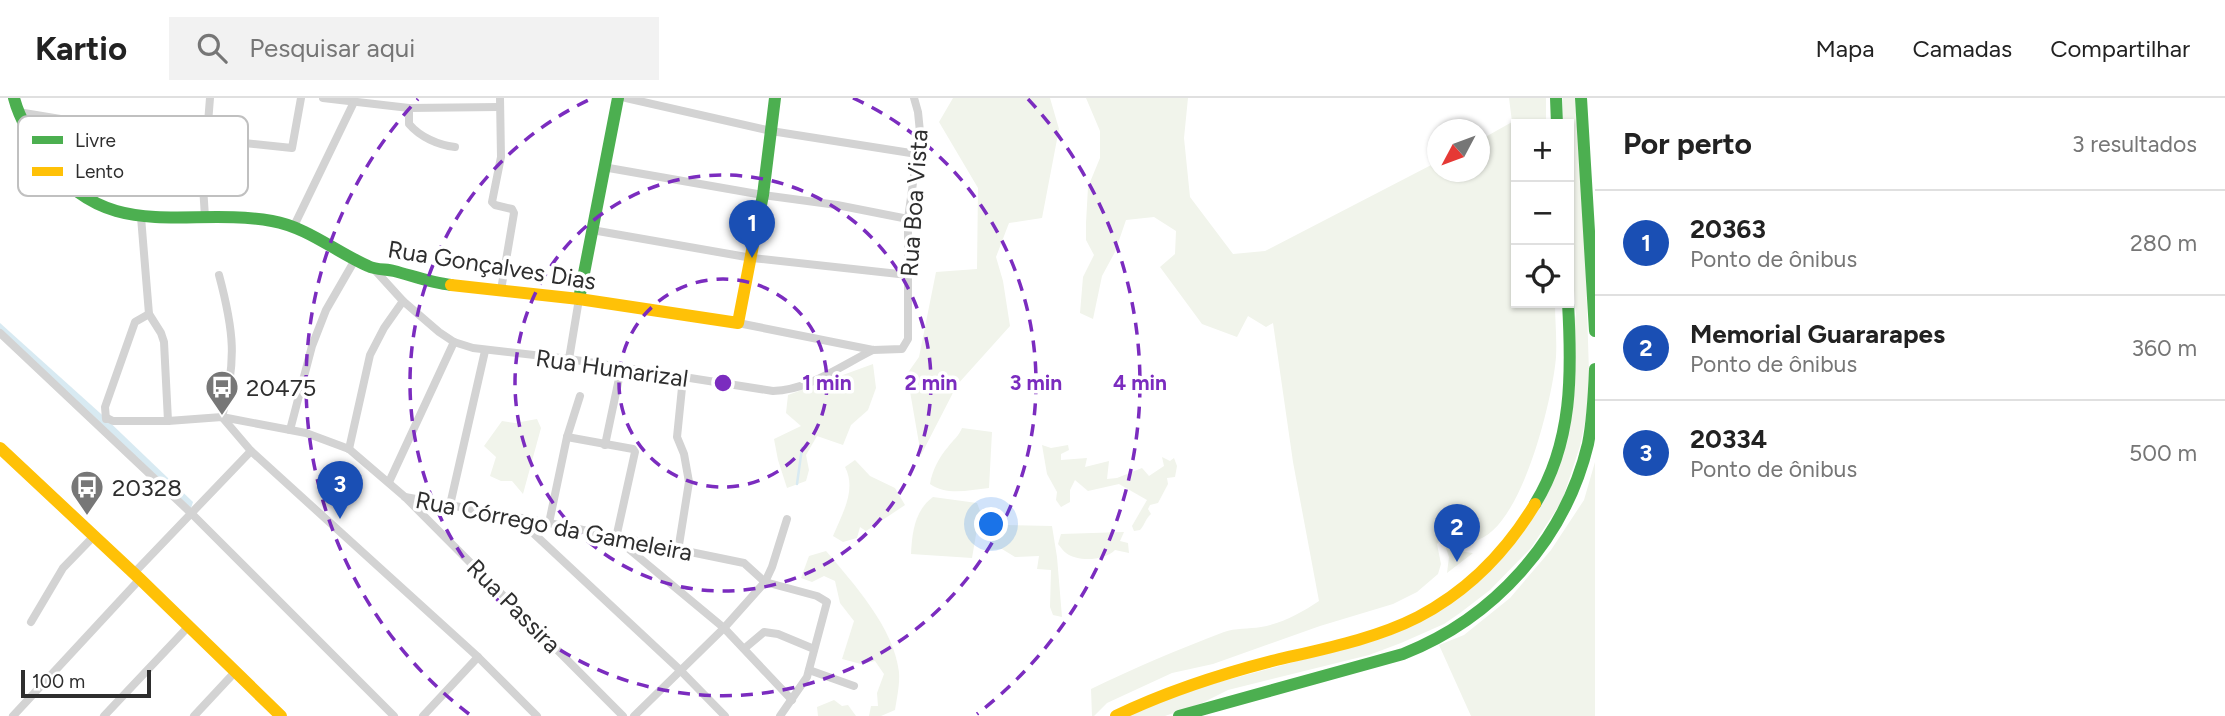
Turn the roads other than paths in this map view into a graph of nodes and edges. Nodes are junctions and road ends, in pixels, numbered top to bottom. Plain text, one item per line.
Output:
1 (14, 98) edge
2 (210, 98) edge
3 (301, 98) edge
4 (323, 98) edge
5 (618, 98) edge
6 (626, 98) edge
7 (775, 98) edge
8 (914, 98) edge
9 (1556, 98) edge
10 (1581, 98) edge
11 (355, 102) junction
12 (500, 103) edge
13 (409, 108) junction
14 (18, 112) junction
15 (20, 116) edge
16 (42, 116) edge
17 (209, 116) edge
18 (1557, 119) edge
19 (771, 131) junction
20 (248, 143) edge
21 (455, 147) dead end
22 (917, 154) junction
23 (603, 167) junction
24 (763, 195) junction
25 (85, 196) edge
26 (204, 196) edge
27 (141, 217) junction
28 (205, 217) junction
29 (908, 219) junction
30 (293, 228) junction
31 (592, 230) junction
32 (356, 258) junction
33 (752, 258) junction
34 (371, 268) junction
35 (219, 275) dead end
36 (908, 275) junction
37 (501, 290) junction
38 (579, 299) junction
39 (403, 301) junction
40 (1568, 308) edge
41 (149, 314) junction
42 (738, 323) junction
43 (1595, 331) edge
44 (0, 333) edge
45 (454, 342) junction
46 (902, 349) joint
47 (873, 350) junction
48 (485, 351) junction
49 (569, 359) junction
50 (621, 369) junction
51 (1595, 369) edge
52 (683, 378) junction
53 (580, 396) dead end
54 (222, 417) junction
55 (103, 421) junction
56 (169, 421) junction
57 (290, 430) junction
58 (567, 437) junction
59 (605, 444) junction
60 (0, 448) edge
61 (349, 449) junction
62 (251, 451) junction
63 (389, 482) junction
64 (405, 497) junction
65 (450, 505) junction
66 (191, 513) junction
67 (516, 517) junction
68 (787, 519) dead end
69 (549, 523) junction
70 (94, 536) junction
71 (616, 538) junction
72 (678, 551) junction
73 (136, 576) junction
74 (765, 582) junction
75 (31, 622) dead end
76 (188, 627) junction
77 (724, 628) junction
78 (745, 648) junction
79 (814, 649) junction
80 (478, 657) junction
81 (680, 670) junction
82 (809, 670) junction
83 (235, 672) junction
84 (854, 686) dead end
85 (793, 699) junction
86 (13, 716) edge
87 (104, 716) edge
88 (194, 716) edge
89 (281, 716) edge
90 (394, 716) edge
91 (423, 716) edge
92 (537, 716) edge
93 (623, 716) edge
94 (634, 716) edge
95 (725, 716) edge
96 (780, 716) edge
97 (1116, 716) edge
98 (1179, 716) edge

1 - 14 main road, Rua Gonçalves Dias
2 - 17 street
3 - 20 street
4 - 11 street
5 - 23 main road
6 - 19 street
7 - 19 main road
8 - 22 street, Rua Boa Vista
9 - 18 main road
10 - 43 main road
11 - 13 street
11 - 30 street
12 - 13 street
12 - 37 street
13 - 21 street
14 - 15 main road, Rua Gonçalves Dias
14 - 16 street
19 - 22 street
19 - 24 main road
22 - 29 street, Rua Boa Vista
23 - 24 street
23 - 31 main road
24 - 29 street
24 - 33 main road
25 - 27 main road, Rua Gonçalves Dias
26 - 28 street
27 - 28 main road, Rua Gonçalves Dias
27 - 41 street
28 - 30 main road, Rua Gonçalves Dias
29 - 36 street, Rua Boa Vista
30 - 32 main road, Rua Gonçalves Dias
31 - 33 street
31 - 38 main road
32 - 34 main road, Rua Gonçalves Dias
32 - 57 street
33 - 36 street
33 - 42 main road
34 - 37 main road, Rua Gonçalves Dias
34 - 39 street, Rua Humarizal
35 - 54 street
36 - 46 street, Rua Boa Vista
37 - 38 main road, Rua Gonçalves Dias
38 - 42 main road, Rua Gonçalves Dias
38 - 49 street
39 - 45 street, Rua Humarizal
39 - 61 street
40 - 97 main road
41 - 55 street
41 - 56 street
42 - 47 street, Rua Gonçalves Dias
44 - 55 street
45 - 48 street, Rua Humarizal
45 - 63 street
46 - 47 street, Rua Gonçalves Dias
47 - 52 street, Rua Humarizal
48 - 49 street, Rua Humarizal
48 - 65 street
49 - 50 street, Rua Humarizal
50 - 52 street, Rua Humarizal
50 - 59 street
51 - 98 main road
52 - 72 street
53 - 58 street
54 - 56 street, Rua Córrego da Gameleira
54 - 57 street, Rua Córrego da Gameleira
54 - 62 street
55 - 56 street, Rua Córrego da Gameleira
55 - 66 street
57 - 61 street, Rua Córrego da Gameleira
58 - 59 street
58 - 69 street
59 - 71 street
60 - 70 main road
61 - 63 street, Rua Córrego da Gameleira
62 - 66 street
62 - 80 street
63 - 64 street, Rua Córrego da Gameleira
64 - 65 street, Rua Córrego da Gameleira
64 - 93 street, Rua Passira
65 - 67 street, Rua Córrego da Gameleira
66 - 73 street
66 - 90 street
67 - 69 street, Rua Córrego da Gameleira
67 - 81 street
68 - 74 street
69 - 71 street, Rua Córrego da Gameleira
70 - 73 main road
70 - 75 street
71 - 72 street, Rua Córrego da Gameleira
71 - 77 street
72 - 74 street, Rua Córrego da Gameleira
73 - 76 main road
73 - 86 street
74 - 77 street
74 - 79 street, Rua Córrego da Gameleira
76 - 83 main road
76 - 87 street
77 - 78 street
77 - 81 street
78 - 79 street
78 - 85 street
79 - 82 street
80 - 91 street
80 - 92 street
81 - 94 street
81 - 95 street
82 - 84 street
82 - 85 street
83 - 88 street
83 - 89 main road
85 - 96 street

